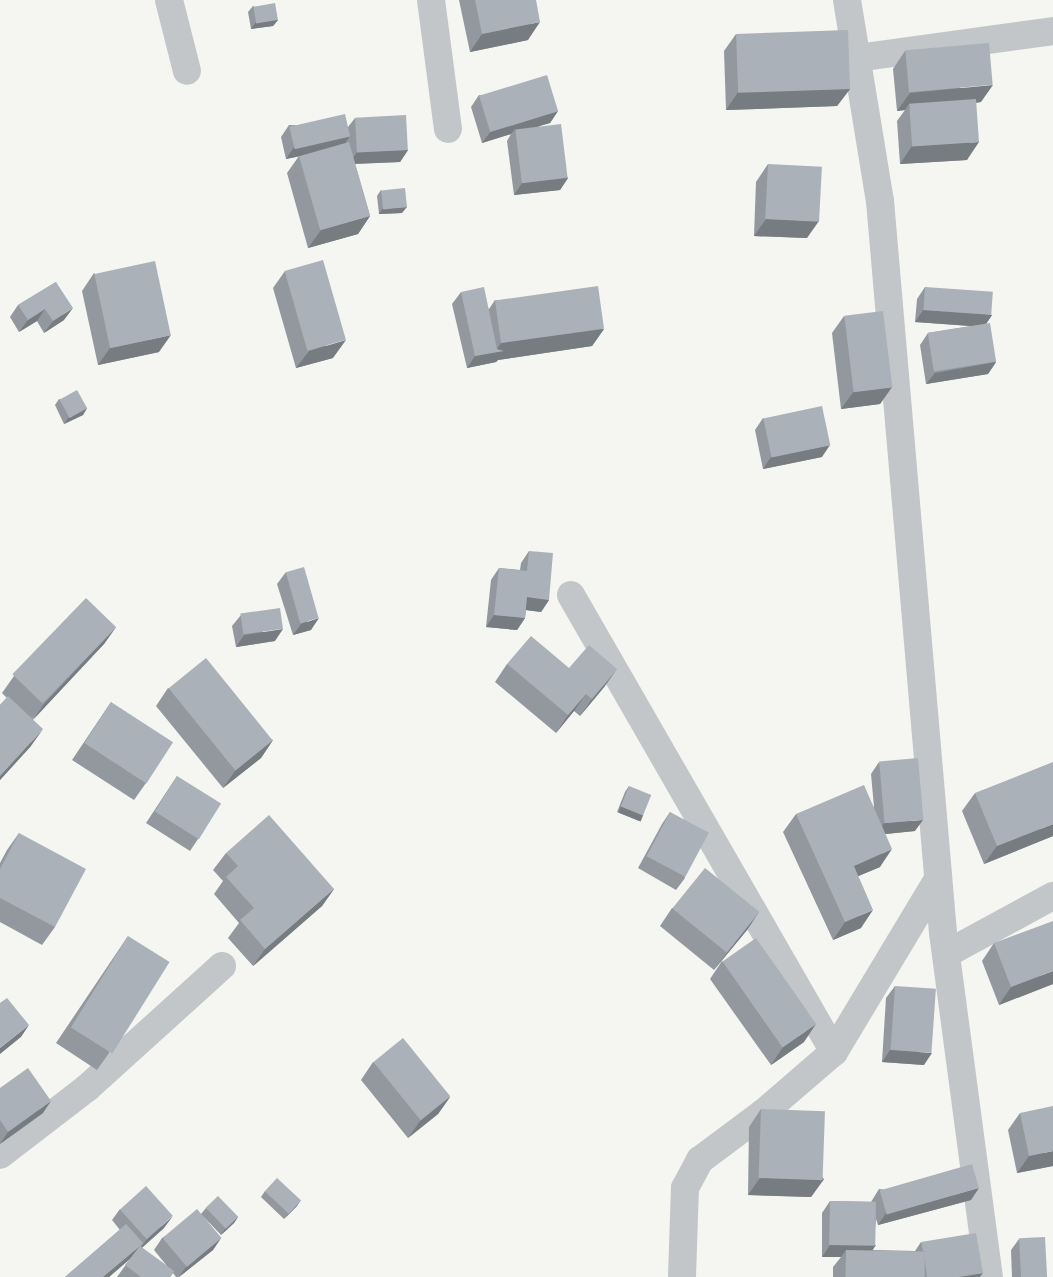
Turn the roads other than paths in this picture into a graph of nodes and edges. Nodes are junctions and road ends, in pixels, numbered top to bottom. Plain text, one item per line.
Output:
1 (169, 0) edge
2 (430, 0) edge
3 (847, 0) edge
4 (1053, 31) edge
5 (857, 58) junction
6 (188, 71) dead end
7 (448, 129) dead end
8 (571, 595) dead end
9 (938, 879) junction
10 (1053, 896) edge
11 (946, 954) junction
12 (222, 966) dead end
13 (834, 1052) junction
14 (0, 1155) edge
15 (682, 1277) edge
16 (989, 1277) edge

1 - 6 street
2 - 7 street
3 - 5 street
4 - 5 street
5 - 9 street
8 - 13 street
9 - 11 street
9 - 13 street
10 - 11 street
11 - 16 street
12 - 14 street
13 - 15 street

